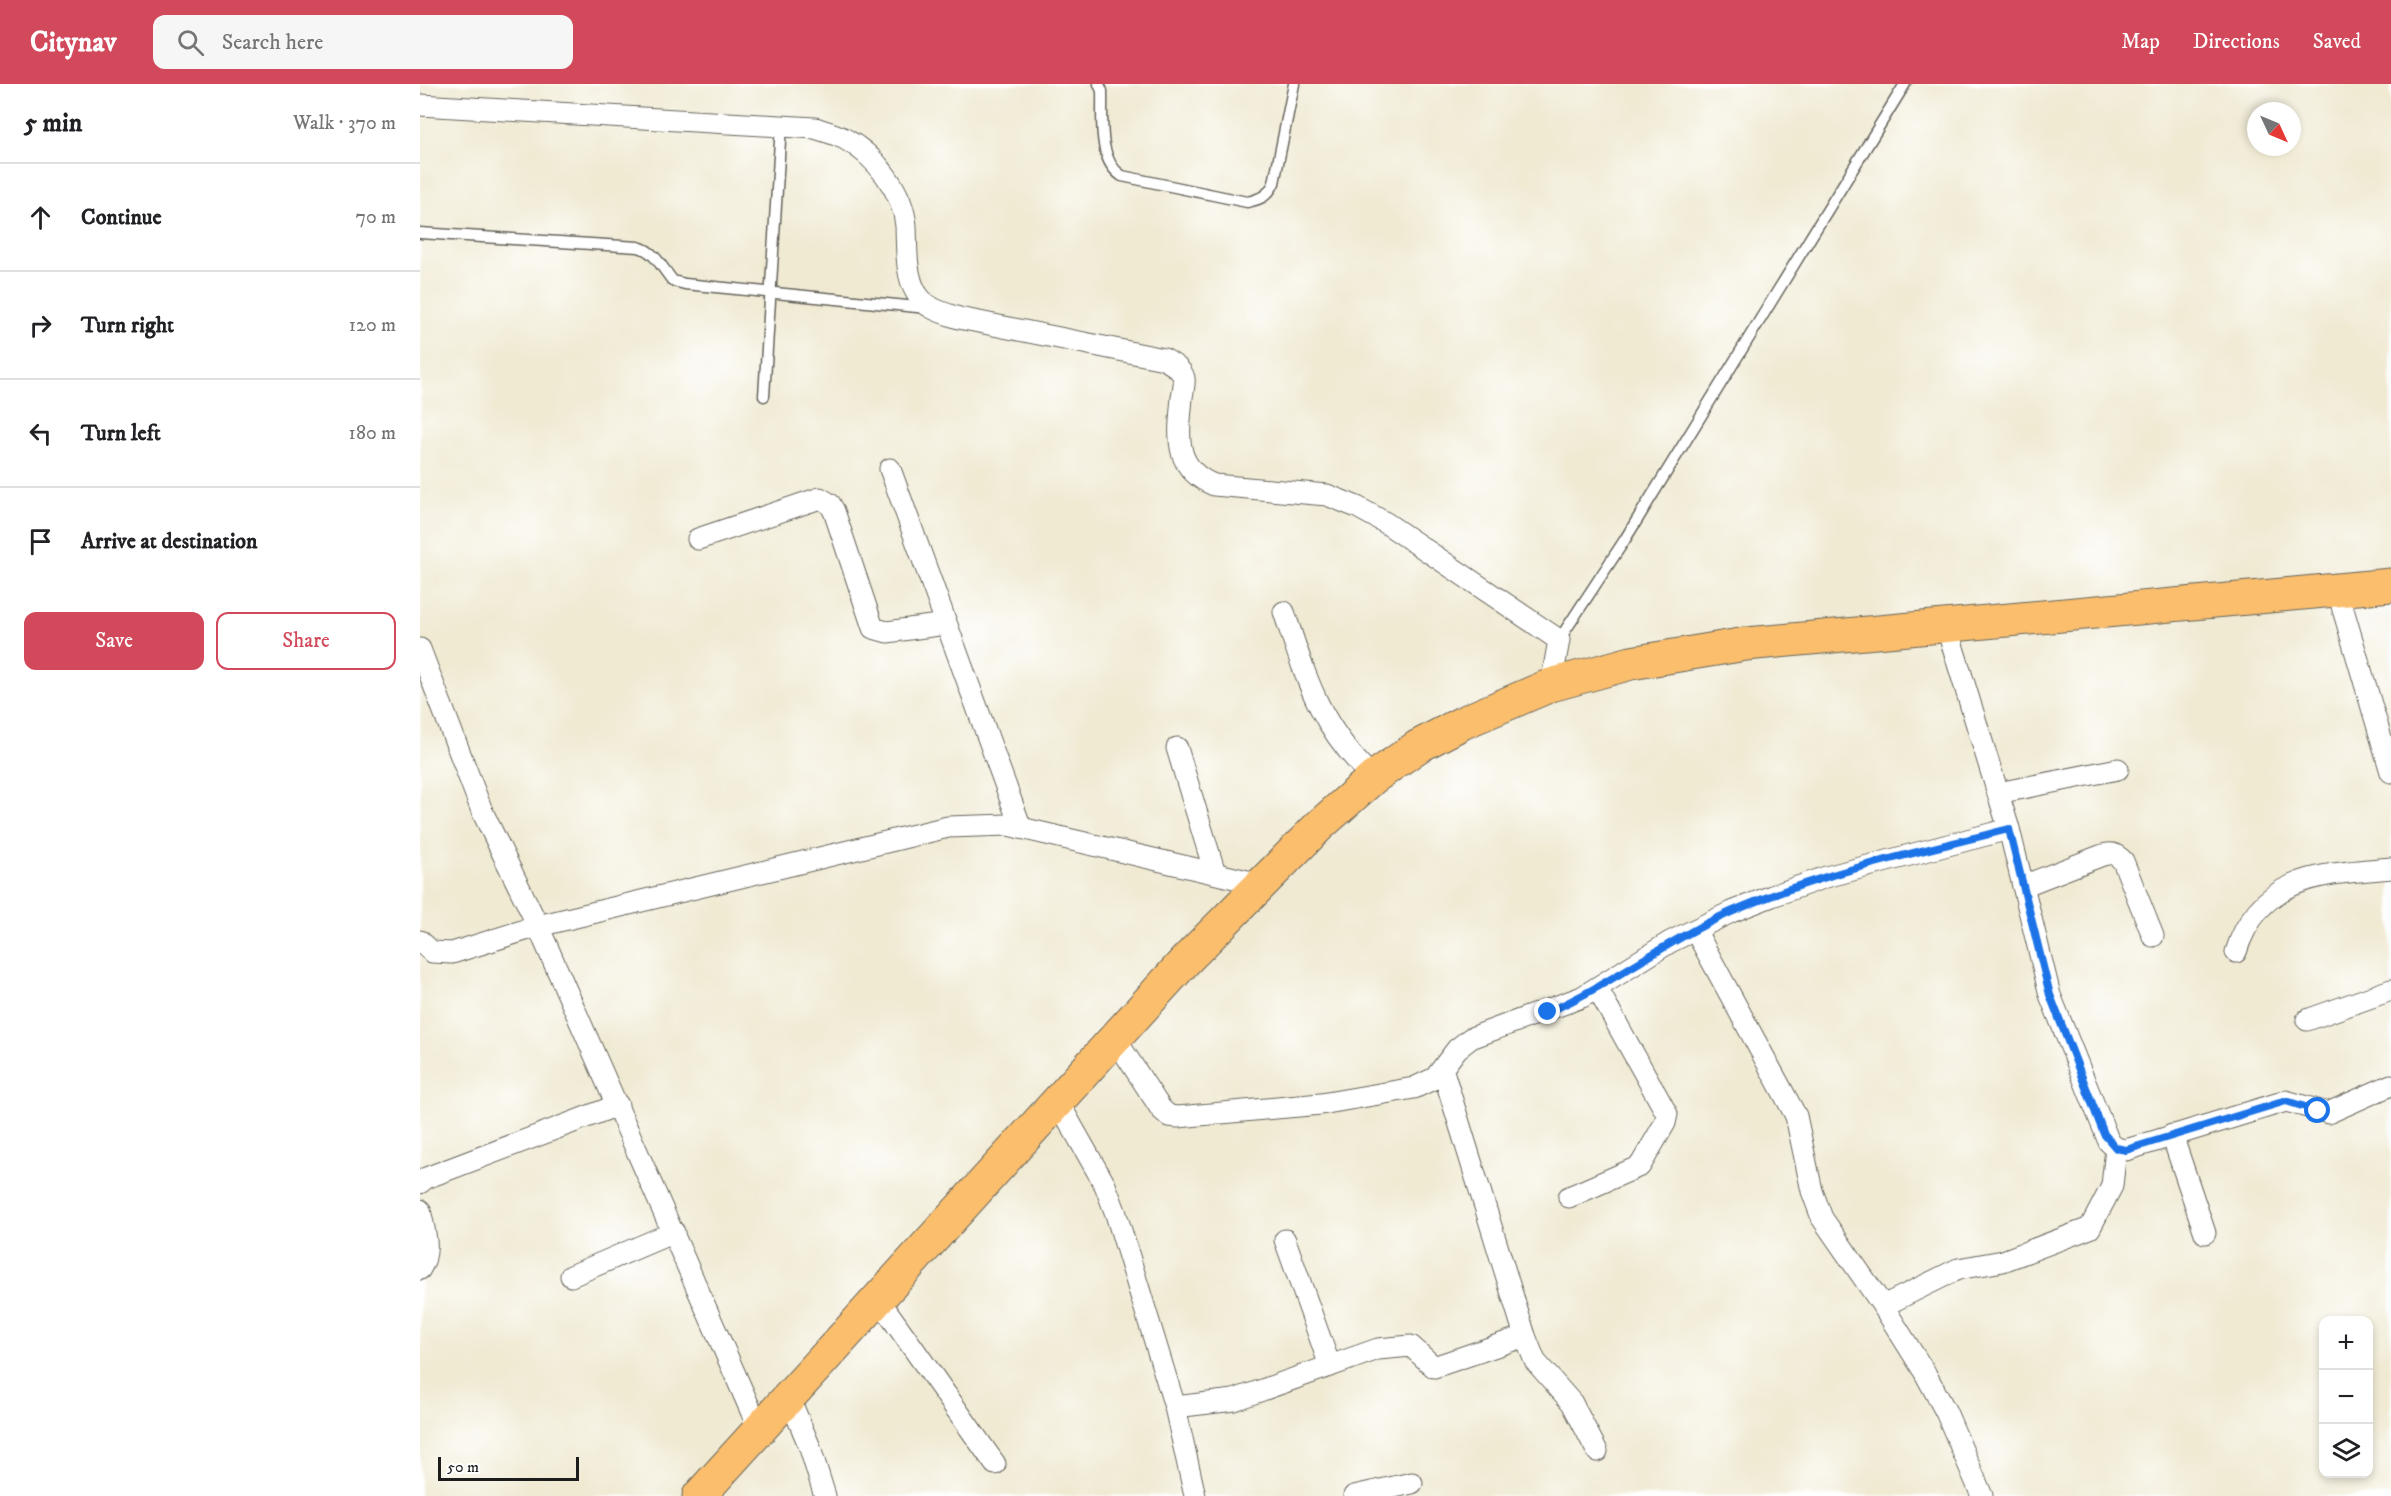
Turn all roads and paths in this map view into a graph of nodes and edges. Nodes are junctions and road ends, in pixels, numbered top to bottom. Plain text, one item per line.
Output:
1 (1099, 84) edge
2 (1294, 84) edge
3 (1905, 84) edge
4 (420, 105) edge
5 (781, 125) junction
6 (420, 233) edge
7 (770, 292) junction
8 (931, 309) junction
9 (764, 396) dead end
10 (890, 469) dead end
11 (698, 539) dead end
12 (2391, 585) edge
13 (2337, 589) junction
14 (1284, 612) dead end
15 (946, 624) junction
16 (1946, 626) junction
17 (1559, 639) junction
18 (421, 653) edge
19 (1551, 685) junction
20 (1177, 748) dead end
21 (2390, 766) edge
22 (2118, 769) dead end
23 (1373, 778) junction
24 (1998, 792) junction
25 (1021, 828) junction
26 (2009, 829) junction
27 (2391, 868) edge
28 (1215, 873) junction
29 (1260, 884) junction
30 (2024, 886) junction
31 (538, 926) junction
32 (1695, 930) junction
33 (2153, 936) dead end
34 (420, 941) edge
35 (2236, 952) dead end
36 (1597, 988) junction
37 (2391, 990) edge
38 (2307, 1020) dead end
39 (1114, 1037) junction
40 (1443, 1071) junction
41 (2391, 1085) edge
42 (1057, 1100) junction
43 (618, 1105) junction
44 (2172, 1135) junction
45 (2116, 1148) junction
46 (420, 1183) edge
47 (1569, 1197) dead end
48 (420, 1210) edge
49 (674, 1232) junction
50 (2205, 1233) dead end
51 (1285, 1240) dead end
52 (420, 1269) edge
53 (570, 1276) dead end
54 (877, 1297) junction
55 (1884, 1306) junction
56 (1525, 1336) junction
57 (1330, 1366) junction
58 (788, 1395) junction
59 (1175, 1407) junction
60 (759, 1429) junction
61 (1597, 1451) dead end
62 (995, 1464) dead end
63 (1412, 1483) dead end
64 (699, 1496) edge
65 (825, 1496) edge
66 (1195, 1496) edge
67 (1354, 1496) edge
68 (1982, 1496) edge

1 - 2 lane
3 - 17 lane
4 - 5 street
5 - 7 lane
5 - 8 street
6 - 7 lane
7 - 8 lane
7 - 9 lane
8 - 17 street
10 - 15 street
11 - 15 street
12 - 13 highway
13 - 16 highway
13 - 21 street
14 - 23 street
15 - 25 street
16 - 19 highway
16 - 24 street
17 - 19 street
18 - 31 street
19 - 23 highway
20 - 28 street
22 - 24 street
23 - 29 highway
24 - 26 street
25 - 28 street
25 - 31 street
26 - 30 street
26 - 32 street
27 - 35 street
28 - 29 street
29 - 39 highway
30 - 33 street
30 - 45 street
31 - 34 street
31 - 43 street
32 - 36 street
32 - 55 street
36 - 40 street
36 - 47 street
37 - 38 street
39 - 40 street
39 - 42 highway
40 - 56 street
41 - 44 street
42 - 54 highway
42 - 59 street
43 - 46 street
43 - 49 street
44 - 45 street
44 - 50 street
45 - 55 street
48 - 52 street
49 - 53 street
49 - 60 street
51 - 57 street
54 - 58 highway
54 - 62 street
55 - 68 street
56 - 57 street
56 - 61 street
57 - 59 street
58 - 60 highway
58 - 65 street
59 - 66 street
60 - 64 highway
63 - 67 street

